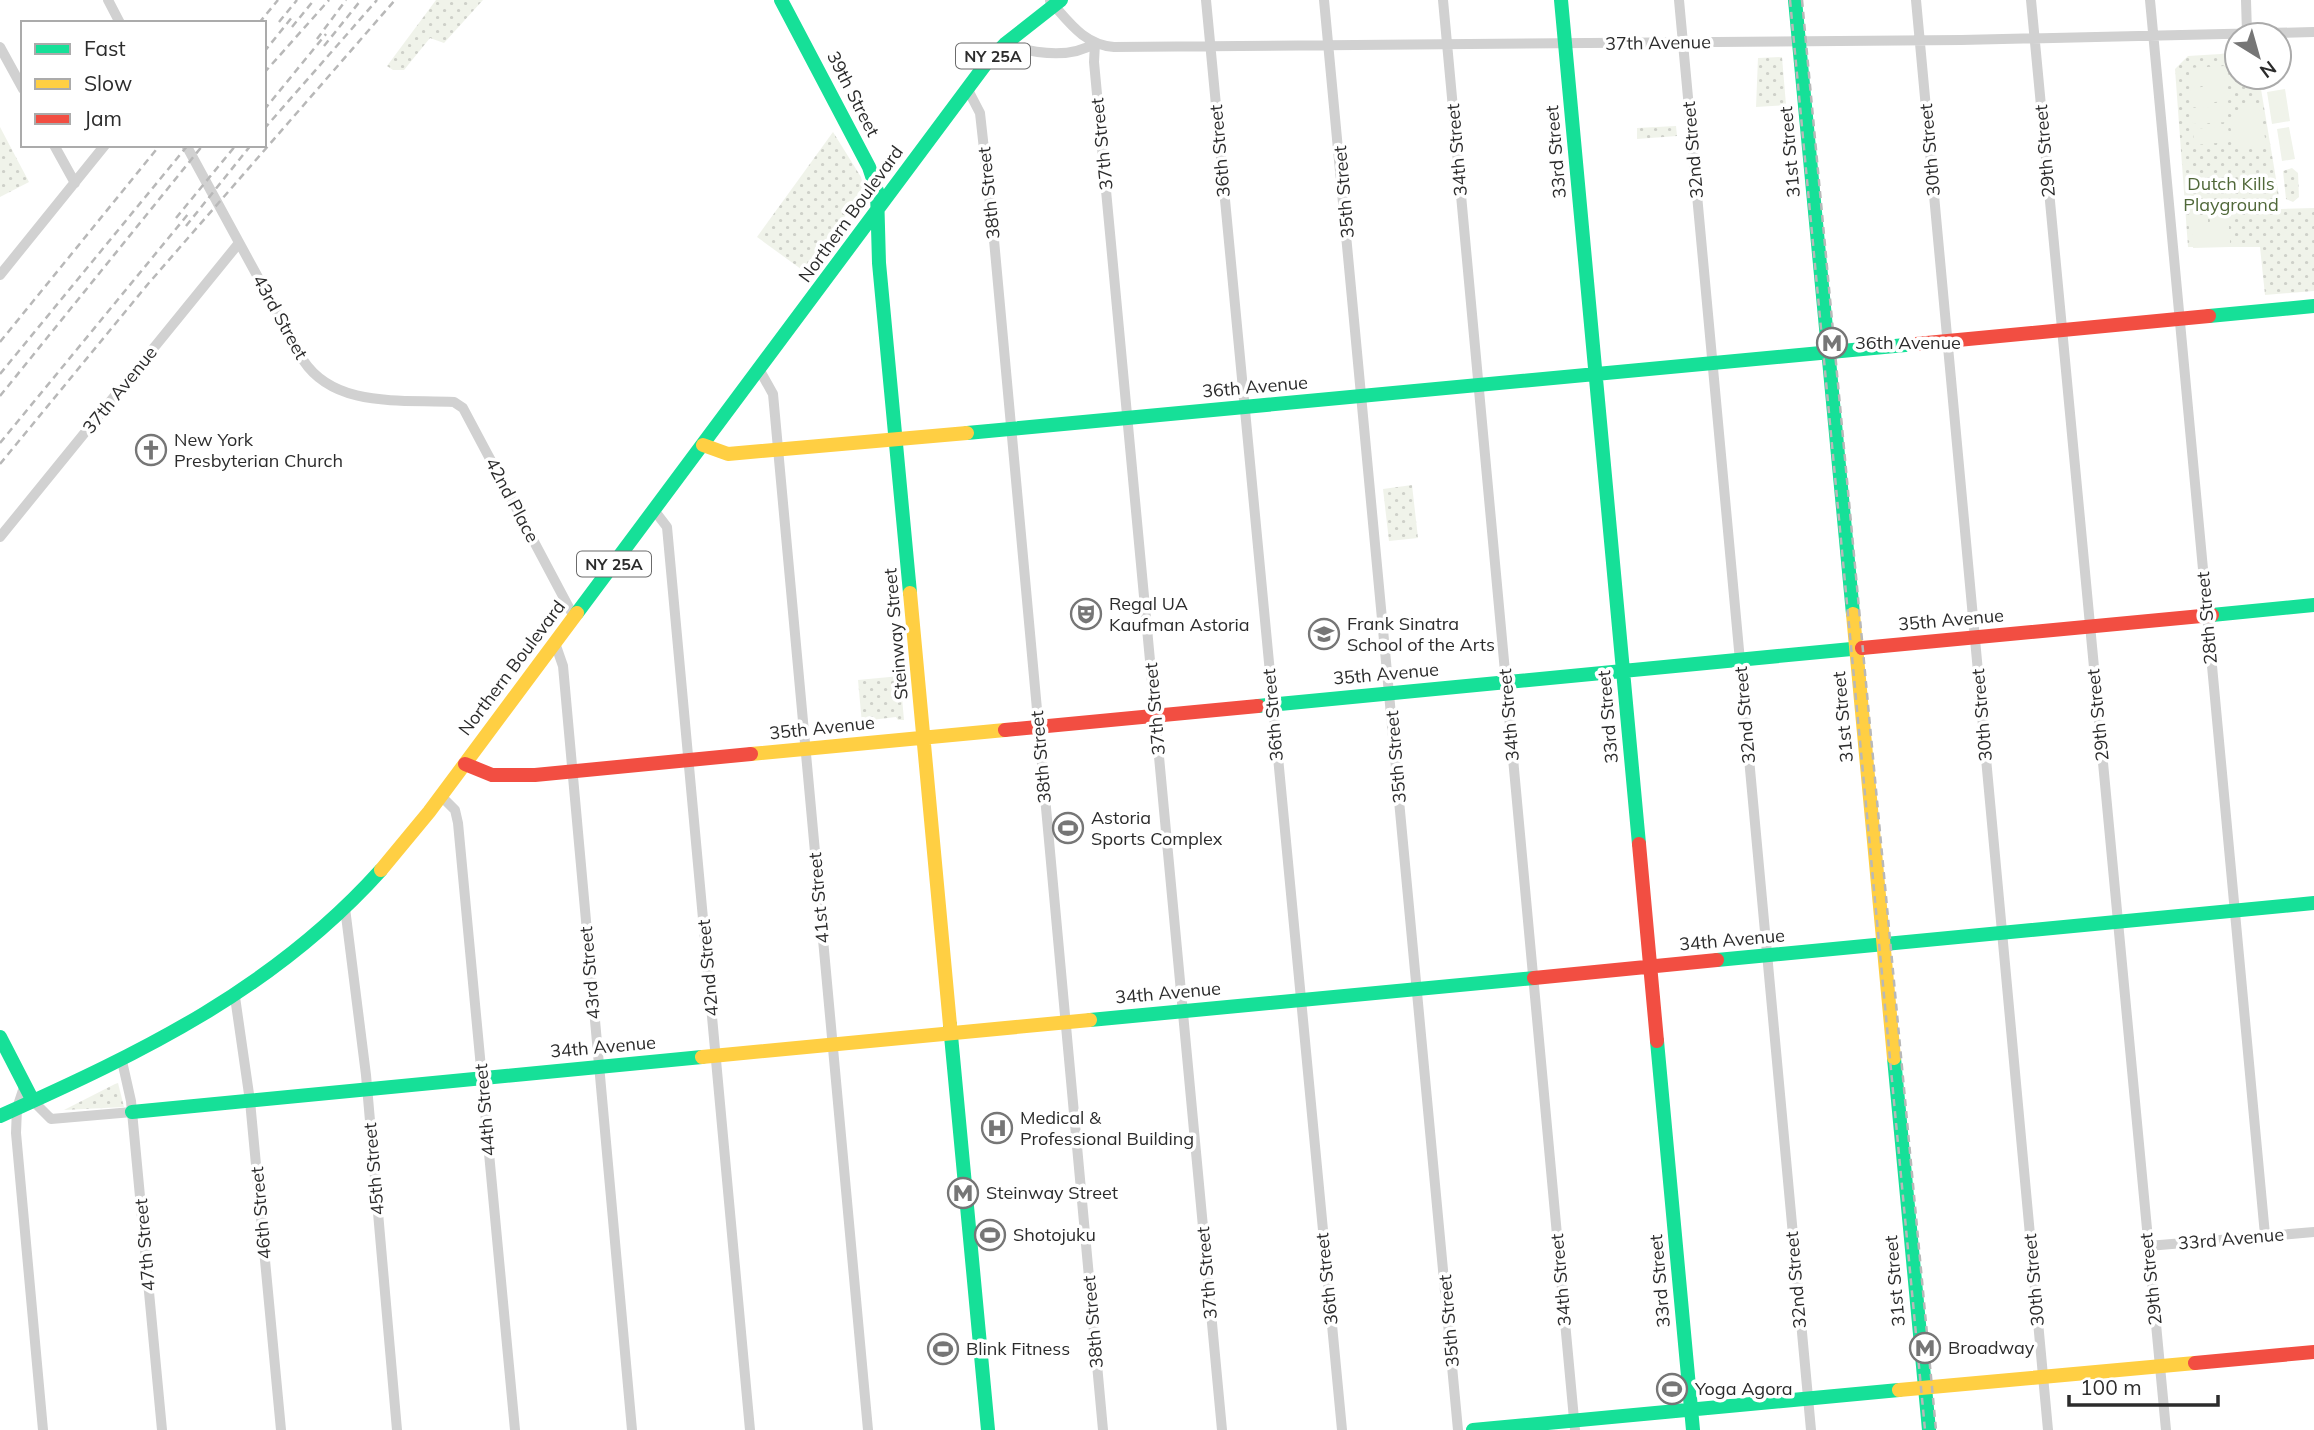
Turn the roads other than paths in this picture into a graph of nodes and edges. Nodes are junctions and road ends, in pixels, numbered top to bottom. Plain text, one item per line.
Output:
1 (108, 0) edge
2 (781, 0) edge
3 (1206, 0) edge
4 (1324, 0) edge
5 (1443, 0) edge
6 (1561, 0) edge
7 (1679, 0) edge
8 (1795, 0) edge
9 (1916, 0) edge
10 (2031, 0) edge
11 (2150, 0) edge
12 (2246, 0) edge
13 (1055, 2) edge
14 (119, 21) edge
15 (2247, 21) edge
16 (2293, 32) edge
17 (2314, 32) edge
18 (2223, 34) edge
19 (2153, 36) junction
20 (2035, 39) junction
21 (1920, 40) junction
22 (1799, 42) junction
23 (1095, 43) junction
24 (1683, 43) junction
25 (1005, 44) junction
26 (1565, 44) junction
27 (1447, 45) junction
28 (1328, 46) junction
29 (0, 47) edge
30 (1210, 47) junction
31 (21, 85) edge
32 (967, 88) junction
33 (55, 147) edge
34 (103, 147) edge
35 (187, 147) edge
36 (75, 183) junction
37 (877, 211) junction
38 (239, 243) junction
39 (0, 275) edge
40 (2314, 306) edge
41 (2179, 318) junction
42 (2061, 329) junction
43 (1948, 340) junction
44 (1828, 351) junction
45 (1712, 362) junction
46 (759, 369) junction
47 (1596, 373) junction
48 (1479, 385) junction
49 (1363, 396) junction
50 (436, 401) joint
51 (1245, 407) junction
52 (1128, 418) junction
53 (1011, 429) junction
54 (897, 440) junction
55 (702, 444) junction
56 (777, 449) junction
57 (654, 510) junction
58 (0, 537) edge
59 (2314, 605) edge
60 (2207, 615) junction
61 (574, 617) junction
62 (2089, 626) junction
63 (1975, 637) junction
64 (555, 643) junction
65 (1856, 648) junction
66 (1740, 659) junction
67 (1623, 670) junction
68 (1506, 682) junction
69 (1390, 692) junction
70 (1272, 704) junction
71 (1156, 715) junction
72 (1038, 726) junction
73 (925, 737) junction
74 (805, 748) junction
75 (689, 760) junction
76 (465, 764) junction
77 (572, 770) junction
78 (441, 796) junction
79 (2314, 903) edge
80 (345, 908) junction
81 (2235, 911) junction
82 (2119, 924) junction
83 (2003, 933) junction
84 (1883, 944) junction
85 (1767, 956) junction
86 (1650, 967) junction
87 (1533, 978) junction
88 (1418, 989) junction
89 (235, 997) junction
90 (1299, 1000) junction
91 (1183, 1011) junction
92 (1066, 1023) junction
93 (952, 1034) junction
94 (0, 1037) edge
95 (833, 1045) junction
96 (716, 1056) junction
97 (122, 1061) junction
98 (599, 1067) junction
99 (482, 1078) junction
100 (25, 1084) junction
101 (367, 1089) junction
102 (33, 1101) junction
103 (250, 1101) junction
104 (17, 1108) junction
105 (132, 1112) junction
106 (0, 1116) edge
107 (2314, 1232) edge
108 (2265, 1235) junction
109 (2148, 1246) junction
110 (2314, 1352) edge
111 (2160, 1366) junction
112 (2043, 1377) junction
113 (1924, 1388) junction
114 (1808, 1399) junction
115 (1691, 1410) junction
116 (1574, 1425) edge
117 (43, 1430) edge
118 (162, 1430) edge
119 (281, 1430) edge
120 (397, 1430) edge
121 (515, 1430) edge
122 (632, 1430) edge
123 (750, 1430) edge
124 (868, 1430) edge
125 (988, 1430) edge
126 (1103, 1430) edge
127 (1222, 1430) edge
128 (1342, 1430) edge
129 (1458, 1430) edge
130 (1473, 1430) edge
131 (1693, 1430) edge
132 (1811, 1430) edge
133 (1928, 1430) edge
134 (2048, 1430) edge
135 (2166, 1430) edge

1 - 14 street
2 - 37 street, 39th Street
3 - 30 street, 36th Street
4 - 28 street, 35th Street
5 - 27 street, 34th Street
6 - 26 street, 33rd Street
7 - 24 street, 32nd Street
8 - 22 street, 31st Street
9 - 21 street, 30th Street
10 - 20 street, 29th Street
11 - 19 street, 28th Street
12 - 15 street
13 - 23 street
13 - 25 street, Northern Boulevard / NY 25A
16 - 17 street, 37th Avenue
18 - 19 street, 37th Avenue
19 - 20 street, 37th Avenue
19 - 41 street, 28th Street
20 - 21 street, 37th Avenue
20 - 42 street, 29th Street
21 - 22 street, 37th Avenue
21 - 43 street, 30th Street
22 - 24 street, 37th Avenue
22 - 44 street, 31st Street
23 - 25 street, 37th Avenue
23 - 30 street, 37th Avenue
23 - 52 street, 37th Street
24 - 26 street, 37th Avenue
24 - 45 street, 32nd Street
25 - 32 street, Northern Boulevard / NY 25A
26 - 27 street, 37th Avenue
26 - 47 street, 33rd Street
27 - 28 street, 37th Avenue
27 - 48 street, 34th Street
28 - 30 street, 37th Avenue
28 - 49 street, 35th Street
29 - 31 street
30 - 51 street, 36th Street
32 - 37 street, Northern Boulevard / NY 25A
32 - 53 street, 38th Street
33 - 36 street
34 - 36 street
35 - 38 street, 43rd Street
36 - 39 street
37 - 46 street, Northern Boulevard / NY 25A
37 - 54 street, Steinway Street
38 - 50 street, 43rd Street
38 - 58 street, 37th Avenue
40 - 41 street, 36th Avenue
41 - 42 street, 36th Avenue
41 - 60 street, 28th Street
42 - 43 street, 36th Avenue
42 - 62 street, 29th Street
43 - 44 street, 36th Avenue
43 - 63 street, 30th Street
44 - 45 street, 36th Avenue
44 - 65 street, 31st Street
45 - 47 street, 36th Avenue
45 - 66 street, 32nd Street
46 - 55 street, Northern Boulevard / NY 25A
46 - 56 street, 41st Street
47 - 48 street, 36th Avenue
47 - 67 street, 33rd Street
48 - 49 street, 36th Avenue
48 - 68 street, 34th Street
49 - 51 street, 36th Avenue
49 - 69 street, 35th Street
50 - 61 street, 42nd Place
51 - 52 street, 36th Avenue
51 - 70 street, 36th Street
52 - 53 street, 36th Avenue
52 - 71 street, 37th Street
53 - 54 street, 36th Avenue
53 - 72 street, 38th Street
54 - 56 street, 36th Avenue
54 - 73 street, Steinway Street
55 - 56 street, 36th Avenue
55 - 57 street, Northern Boulevard / NY 25A
56 - 74 street, 41st Street
57 - 61 street, Northern Boulevard / NY 25A
57 - 75 street, 42nd Street
59 - 60 street, 35th Avenue
60 - 62 street, 35th Avenue
60 - 81 street, 28th Street
61 - 64 street, Northern Boulevard / NY 25A
62 - 63 street, 35th Avenue
62 - 82 street, 29th Street
63 - 65 street, 35th Avenue
63 - 83 street, 30th Street
64 - 76 street, Northern Boulevard / NY 25A
64 - 77 street, 43rd Street
65 - 66 street, 35th Avenue
65 - 84 street, 31st Street
66 - 67 street, 35th Avenue
66 - 85 street, 32nd Street
67 - 68 street, 35th Avenue
67 - 86 street, 33rd Street
68 - 69 street, 35th Avenue
68 - 87 street, 34th Street
69 - 70 street, 35th Avenue
69 - 88 street, 35th Street
70 - 71 street, 35th Avenue
70 - 90 street, 36th Street
71 - 72 street, 35th Avenue
71 - 91 street, 37th Street
72 - 73 street, 35th Avenue
72 - 92 street, 38th Street
73 - 74 street, 35th Avenue
73 - 93 street, Steinway Street
74 - 75 street, 35th Avenue
74 - 95 street, 41st Street
75 - 77 street, 35th Avenue
75 - 96 street, 42nd Street
76 - 77 street, 35th Avenue
76 - 78 street, Northern Boulevard / NY 25A
77 - 98 street, 43rd Street
78 - 80 street, Northern Boulevard / NY 25A
78 - 99 street, 44th Street
79 - 81 street, 34th Avenue
80 - 89 street, Northern Boulevard / NY 25A
80 - 101 street, 45th Street
81 - 82 street, 34th Avenue
81 - 108 street, 28th Street
82 - 83 street, 34th Avenue
82 - 109 street, 29th Street
83 - 84 street, 34th Avenue
83 - 112 street, 30th Street
84 - 85 street, 34th Avenue
84 - 113 street, 31st Street
85 - 86 street, 34th Avenue
85 - 114 street, 32nd Street
86 - 87 street, 34th Avenue
86 - 115 street, 33rd Street
87 - 88 street, 34th Avenue
87 - 116 street, 34th Street
88 - 90 street, 34th Avenue
88 - 129 street, 35th Street
89 - 97 street, Northern Boulevard / NY 25A
89 - 103 street, 46th Street
90 - 91 street, 34th Avenue
90 - 128 street, 36th Street
91 - 92 street, 34th Avenue
91 - 127 street, 37th Street
92 - 93 street, 34th Avenue
92 - 126 street, 38th Street
93 - 95 street, 34th Avenue
93 - 125 street, Steinway Street
94 - 100 street
95 - 96 street, 34th Avenue
95 - 124 street, 41st Street
96 - 98 street, 34th Avenue
96 - 123 street, 42nd Street
97 - 102 street, Northern Boulevard / NY 25A
97 - 105 street, 47th Street
98 - 99 street, 34th Avenue
98 - 122 street, 43rd Street
99 - 101 street, 34th Avenue
99 - 121 street, 44th Street
100 - 102 street
100 - 104 street
101 - 103 street, 34th Avenue
101 - 120 street, 45th Street
102 - 104 street, Northern Boulevard / NY 25A
102 - 105 street, 34th Avenue
103 - 105 street, 34th Avenue
103 - 119 street, 46th Street
104 - 106 street, Northern Boulevard / NY 25A
104 - 117 street
105 - 118 street, 47th Street
107 - 108 street, 33rd Avenue
108 - 109 street, 33rd Avenue
109 - 111 street, 29th Street
110 - 111 street
111 - 112 street
111 - 135 street, 29th Street
112 - 113 street
112 - 134 street, 30th Street
113 - 114 street
113 - 133 street, 31st Street
114 - 115 street
114 - 132 street, 32nd Street
115 - 116 street
115 - 131 street, 33rd Street
116 - 130 street

